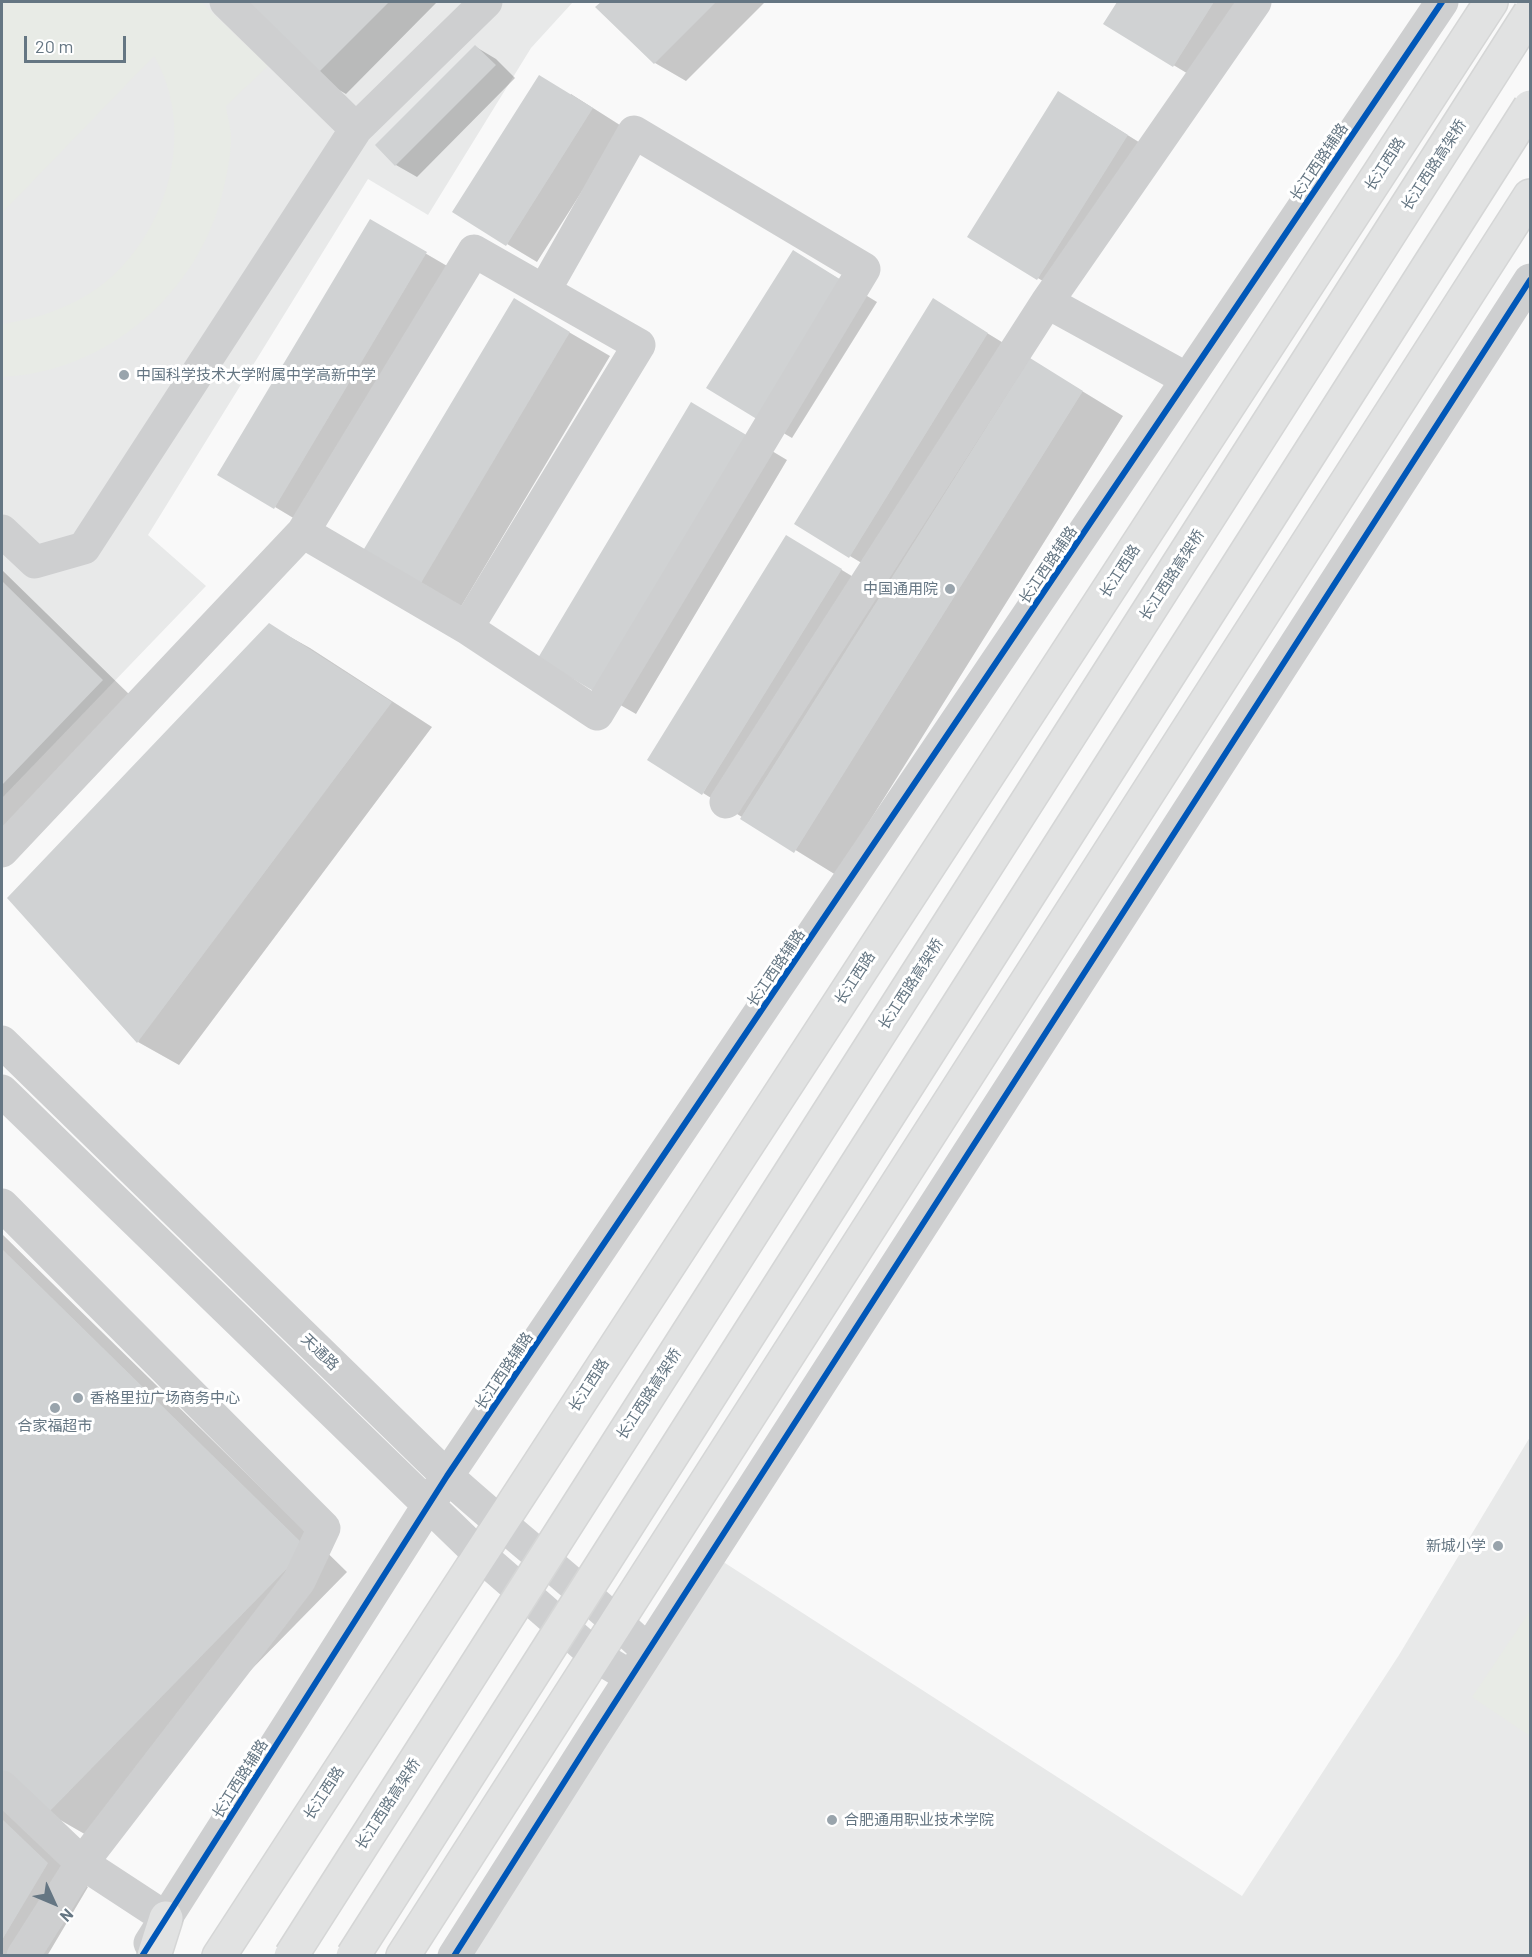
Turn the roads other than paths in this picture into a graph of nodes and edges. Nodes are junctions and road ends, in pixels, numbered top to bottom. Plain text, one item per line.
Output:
1 (226, 2) edge
2 (486, 2) edge
3 (1255, 2) edge
4 (1442, 2) edge
5 (1491, 2) edge
6 (1530, 13) edge
7 (1530, 107) edge
8 (356, 129) junction
9 (1530, 196) edge
10 (1530, 280) edge
11 (544, 291) junction
12 (1047, 302) junction
13 (1187, 380) junction
14 (2, 531) edge
15 (303, 532) junction
16 (467, 628) junction
17 (726, 802) dead end
18 (2, 850) edge
19 (2, 1042) edge
20 (2, 1090) edge
21 (2, 1205) edge
22 (447, 1476) junction
23 (428, 1505) junction
24 (499, 1524) junction
25 (479, 1554) junction
26 (618, 1622) junction
27 (596, 1656) junction
28 (640, 1664) junction
29 (2, 1787) edge
30 (82, 1863) junction
31 (166, 1918) junction
32 (23, 1956) edge
33 (142, 1956) edge
34 (154, 1956) edge
35 (219, 1956) edge
36 (291, 1956) edge
37 (353, 1956) edge
38 (403, 1956) edge
39 (454, 1956) edge

1 - 8 street
2 - 8 street
3 - 12 street
4 - 13 street, 长江西路辅路
5 - 24 highway, 长江西路
6 - 36 highway, 长江西路高架桥, bridge
7 - 37 highway, bridge
8 - 14 street
9 - 26 highway
10 - 28 street
11 - 15 street
11 - 16 street
11 - 16 street
12 - 13 street
12 - 17 street
13 - 22 street, 长江西路辅路
15 - 16 street
15 - 18 street
19 - 22 street, 天通路
20 - 23 street
21 - 30 street
22 - 23 street, 长江西路辅路
22 - 24 street, 天通路
23 - 25 street
23 - 31 street, 长江西路辅路
24 - 25 highway, 长江西路
24 - 26 street, 天通路
25 - 27 street
25 - 35 highway, 长江西路
26 - 27 highway
26 - 28 street, 天通路
27 - 28 street
27 - 38 highway
28 - 39 street
29 - 30 street
30 - 31 street
30 - 32 street
31 - 33 street, 长江西路辅路
31 - 34 highway

